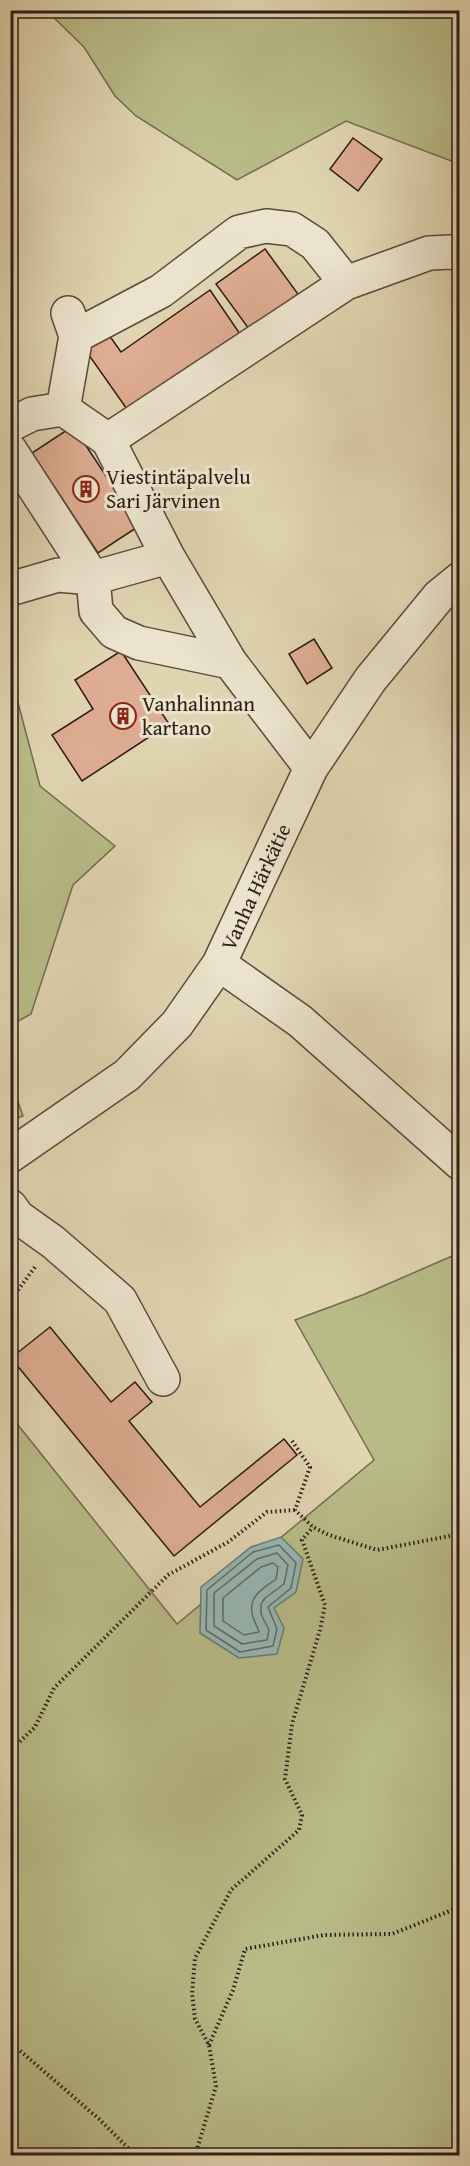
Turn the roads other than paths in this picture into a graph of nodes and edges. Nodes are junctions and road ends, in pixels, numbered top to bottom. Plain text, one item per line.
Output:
1 (459, 254) edge
2 (346, 283) junction
3 (63, 409) junction
4 (10, 425) edge
5 (108, 440) junction
6 (10, 450) edge
7 (168, 557) junction
8 (93, 578) junction
9 (459, 579) edge
10 (10, 589) edge
11 (230, 662) junction
12 (311, 768) junction
13 (219, 964) junction
14 (10, 1156) edge
15 (459, 1163) edge
16 (10, 1206) edge
17 (163, 1379) dead end

1 - 2 street
2 - 3 street
2 - 5 street
3 - 4 street
3 - 5 street
5 - 7 street
6 - 8 street
7 - 8 street
7 - 11 street
8 - 10 street
8 - 11 street
9 - 12 street, Vanha Härkätie
11 - 12 street
12 - 13 street, Vanha Härkätie
13 - 14 street, Vanha Härkätie
13 - 15 street
16 - 17 street

